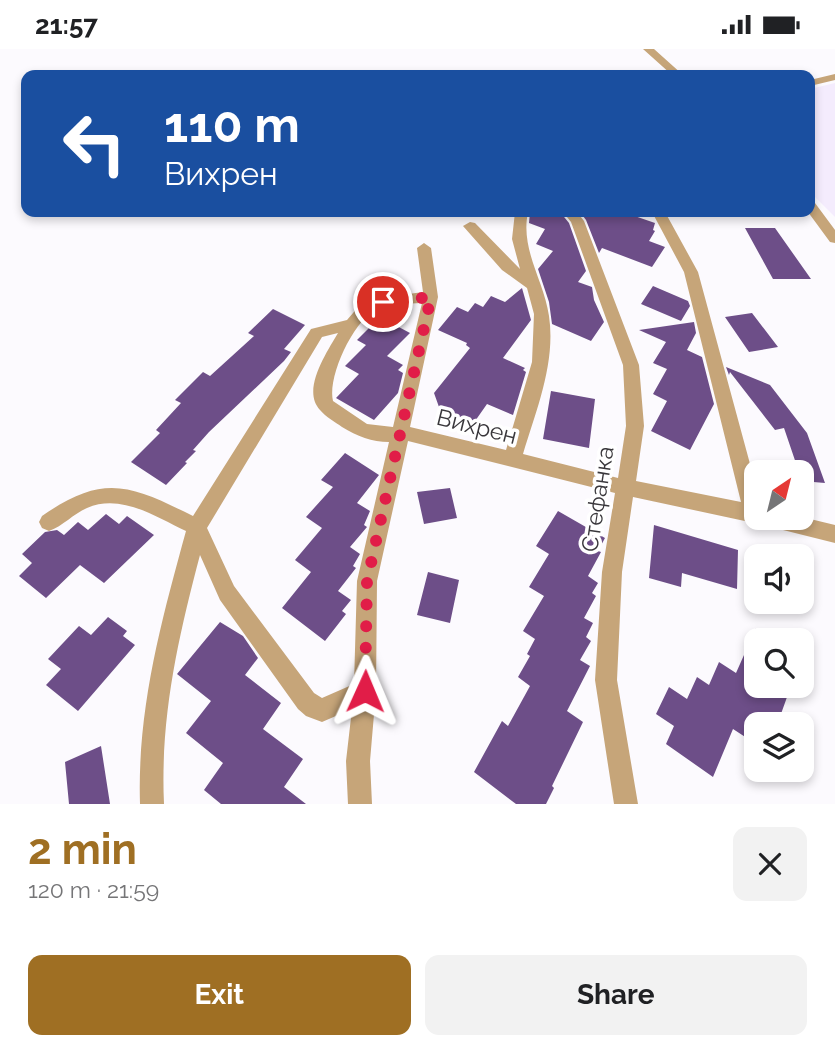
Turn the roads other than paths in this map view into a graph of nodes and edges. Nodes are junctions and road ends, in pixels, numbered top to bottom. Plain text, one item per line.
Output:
1 (648, 49) edge
2 (672, 70) edge
3 (835, 77) edge
4 (815, 82) edge
5 (815, 213) edge
6 (520, 217) edge
7 (574, 217) edge
8 (662, 217) edge
9 (470, 226) dead end
10 (835, 239) edge
11 (424, 248) dead end
12 (532, 279) junction
13 (431, 297) junction
14 (349, 325) junction
15 (402, 432) junction
16 (512, 460) junction
17 (744, 460) edge
18 (627, 488) junction
19 (744, 512) edge
20 (49, 522) dead end
21 (197, 527) junction
22 (814, 529) edge
23 (835, 534) edge
24 (365, 691) junction
25 (152, 804) edge
26 (360, 804) edge
27 (626, 804) edge

1 - 2 street
3 - 4 street
5 - 10 street
6 - 12 street
7 - 18 street, Стефанка
8 - 17 street
9 - 12 street
11 - 13 street
12 - 16 street
13 - 14 street, Вихрен
13 - 15 street
14 - 15 street, Вихрен
14 - 21 street
15 - 16 street, Вихрен
15 - 24 street
16 - 18 street, Вихрен
18 - 19 street, Вихрен
18 - 27 street, Стефанка
20 - 21 street
21 - 24 street
21 - 25 street
22 - 23 street, Вихрен
24 - 26 street

